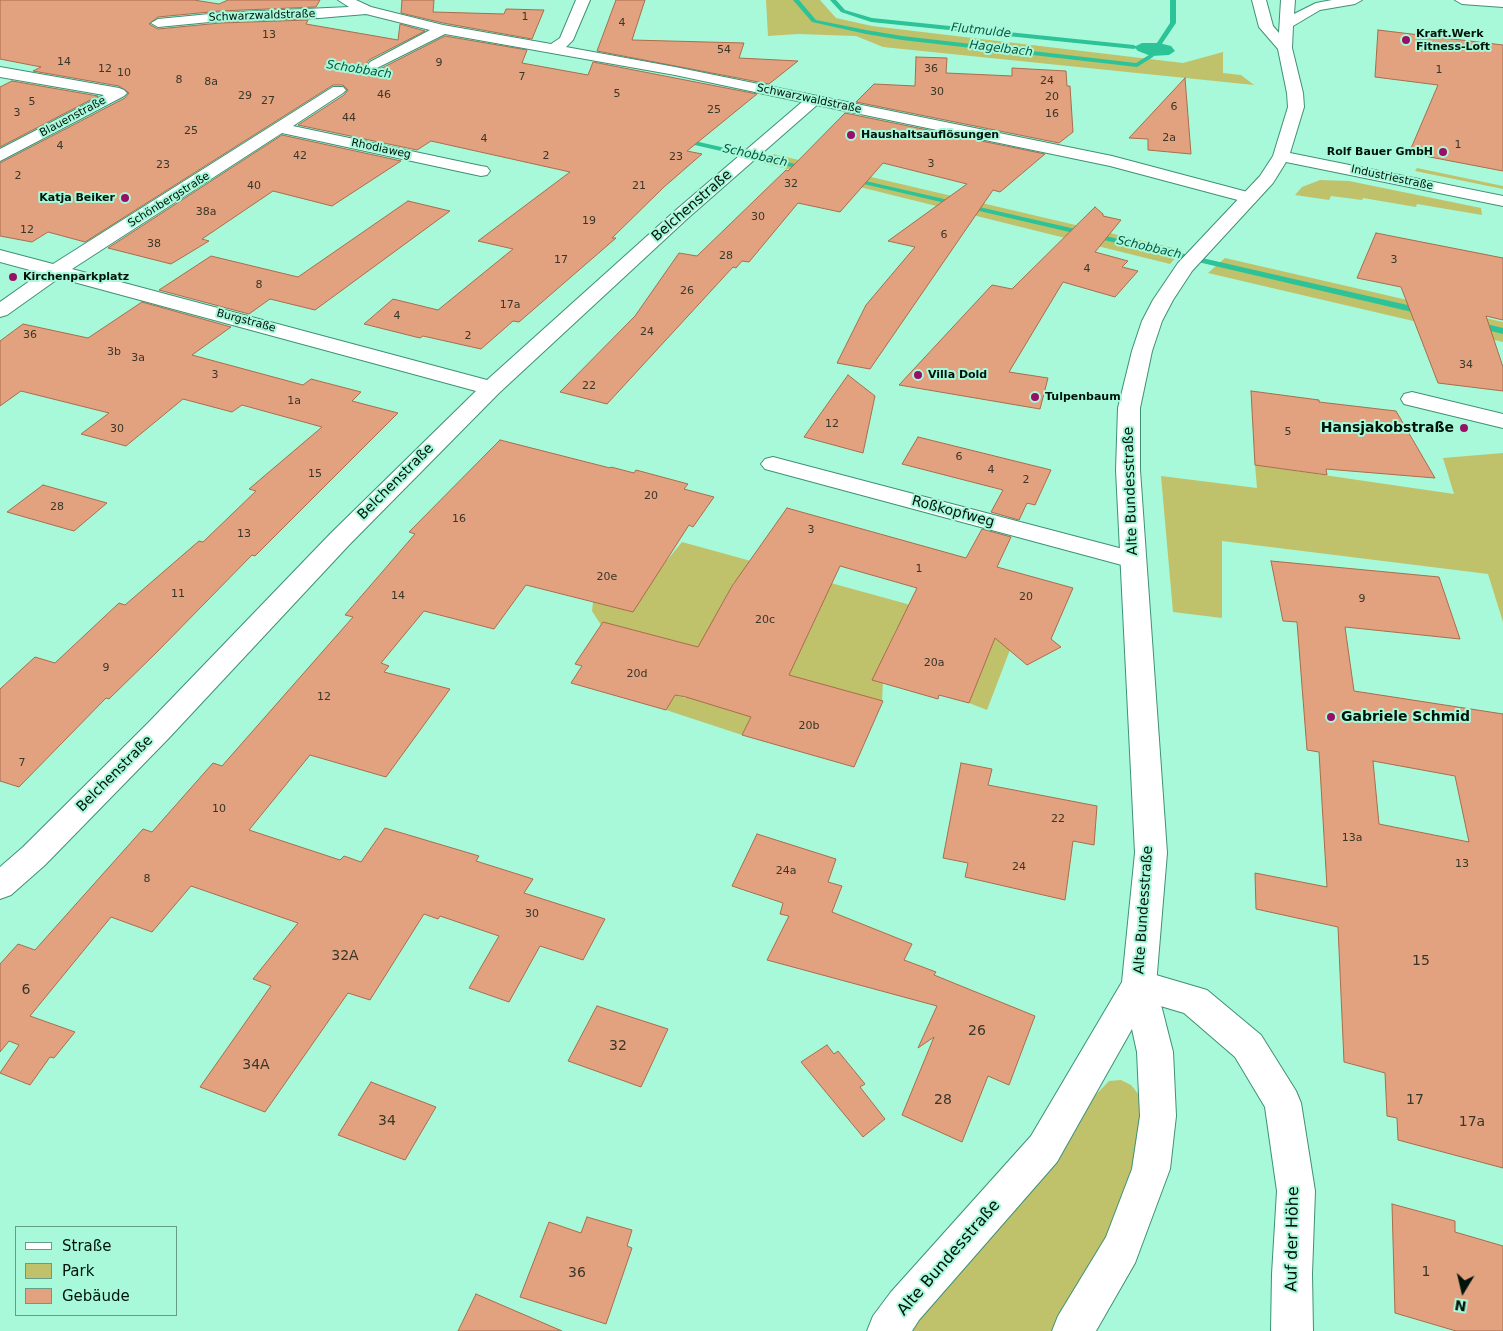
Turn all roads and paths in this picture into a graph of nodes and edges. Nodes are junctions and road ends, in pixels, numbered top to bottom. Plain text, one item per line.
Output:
1 (345, 0) edge
2 (583, 0) edge
3 (1259, 0) edge
4 (1288, 0) edge
5 (1355, 0) edge
6 (1462, 0) edge
7 (1503, 4) edge
8 (366, 10) junction
9 (158, 23) dead end
10 (1285, 25) junction
11 (443, 29) junction
12 (1285, 48) junction
13 (554, 50) junction
14 (375, 65) dead end
15 (0, 72) edge
16 (338, 90) dead end
17 (813, 100) junction
18 (281, 128) junction
19 (0, 156) edge
20 (1281, 156) junction
21 (481, 172) dead end
22 (1249, 198) junction
23 (1503, 201) edge
24 (0, 256) edge
25 (58, 270) junction
26 (0, 311) edge
27 (491, 388) junction
28 (1412, 398) dead end
29 (1503, 422) edge
30 (774, 464) dead end
31 (1133, 560) junction
32 (0, 886) edge
33 (1138, 985) junction
34 (888, 1331) edge
35 (1074, 1331) edge
36 (1292, 1331) edge

1 - 8 street, Schwarzwaldstraße
2 - 13 street
3 - 12 street, Alte Bundesstraße
4 - 10 street, Alte Bundesstraße
5 - 10 street
6 - 7 street
8 - 9 street, Schwarzwaldstraße
8 - 11 street, Schwarzwaldstraße
10 - 12 street, Alte Bundesstraße
11 - 13 street, Schwarzwaldstraße
11 - 14 street
12 - 20 street, Alte Bundesstraße
13 - 17 street, Schwarzwaldstraße
15 - 19 street, Blauenstraße
16 - 18 street, Schönbergstraße
17 - 22 street, Schwarzwaldstraße
17 - 27 street, Belchenstraße
18 - 21 street, Rhodiaweg
18 - 25 street, Schönbergstraße
20 - 22 street, Alte Bundesstraße
20 - 23 street, Industriestraße
22 - 31 street, Alte Bundesstraße
24 - 25 street, Burgstraße
25 - 26 street, Schönbergstraße
25 - 27 street, Burgstraße
27 - 32 street, Belchenstraße
28 - 29 street
30 - 31 street, Roßkopfweg
31 - 33 street, Alte Bundesstraße
33 - 34 street, Alte Bundesstraße
33 - 35 street, Alte Bundesstraße
33 - 36 street, Auf der Höhe

